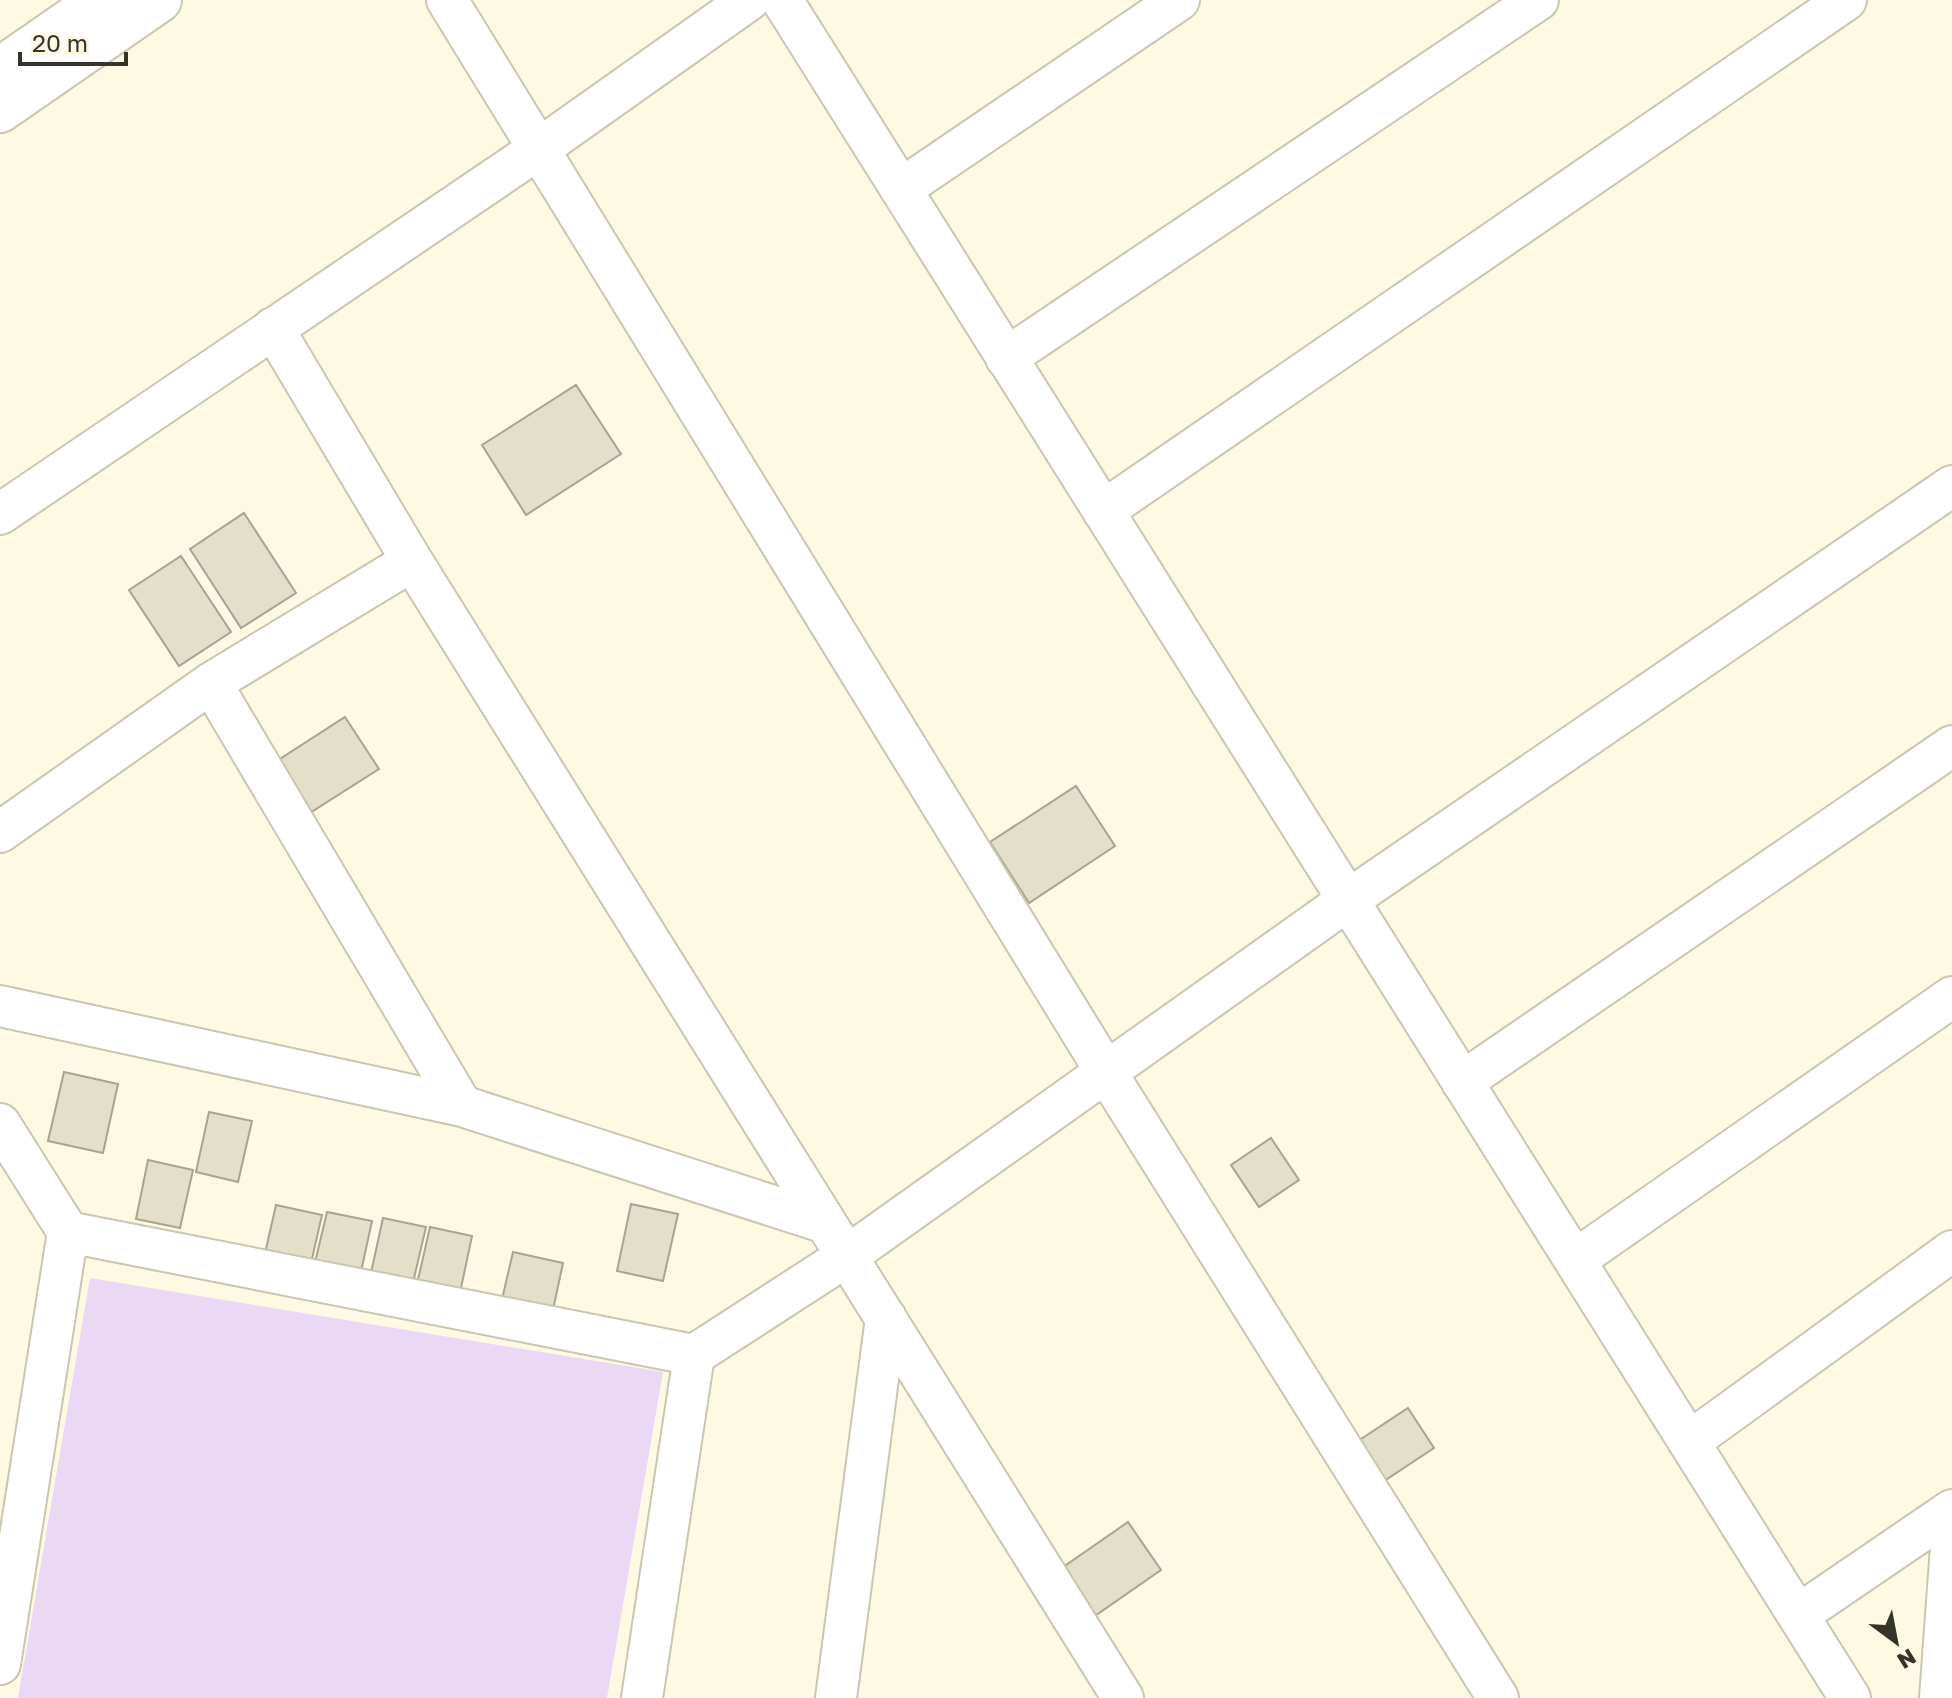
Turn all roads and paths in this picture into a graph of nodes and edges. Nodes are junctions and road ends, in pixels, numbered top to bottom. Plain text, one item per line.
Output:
1 (101, 0) edge
2 (159, 0) edge
3 (447, 0) edge
4 (749, 0) edge
5 (782, 0) edge
6 (1179, 0) edge
7 (1538, 0) edge
8 (1846, 0) edge
9 (0, 70) edge
10 (0, 110) edge
11 (540, 148) junction
12 (901, 189) junction
13 (273, 328) junction
14 (1006, 358) junction
15 (1952, 486) edge
16 (1103, 511) junction
17 (0, 514) edge
18 (412, 561) junction
19 (211, 683) junction
20 (1952, 746) edge
21 (0, 832) edge
22 (1348, 900) junction
23 (1952, 997) edge
24 (0, 1006) edge
25 (1106, 1072) junction
26 (1462, 1082) junction
27 (462, 1106) junction
28 (0, 1124) edge
29 (826, 1223) junction
30 (68, 1232) junction
31 (1952, 1251) edge
32 (847, 1256) junction
33 (1575, 1260) junction
34 (886, 1318) junction
35 (694, 1355) junction
36 (1689, 1442) junction
37 (1952, 1510) edge
38 (1952, 1533) edge
39 (1798, 1615) junction
40 (0, 1664) edge
41 (642, 1698) edge
42 (836, 1698) edge
43 (1123, 1698) edge
44 (1498, 1698) edge
45 (1850, 1698) edge
46 (1940, 1698) edge

1 - 9 street
2 - 10 street
3 - 11 street
4 - 11 street
5 - 12 street
6 - 12 street
7 - 14 street
8 - 16 street
11 - 13 street
11 - 25 street
12 - 14 street
13 - 17 street
13 - 18 street
14 - 16 street
15 - 22 street
16 - 22 street
18 - 19 street
18 - 29 street
19 - 21 street
19 - 27 street
20 - 26 street
22 - 25 street
22 - 26 street
23 - 33 street
24 - 27 street
25 - 32 street
25 - 44 street
26 - 33 street
27 - 29 street
28 - 30 street
29 - 32 street
30 - 35 street
30 - 40 street
31 - 36 street
32 - 34 street
32 - 35 street
33 - 36 street
34 - 42 street
34 - 43 street
35 - 41 street
36 - 39 street
37 - 39 street
38 - 46 street
39 - 45 street

